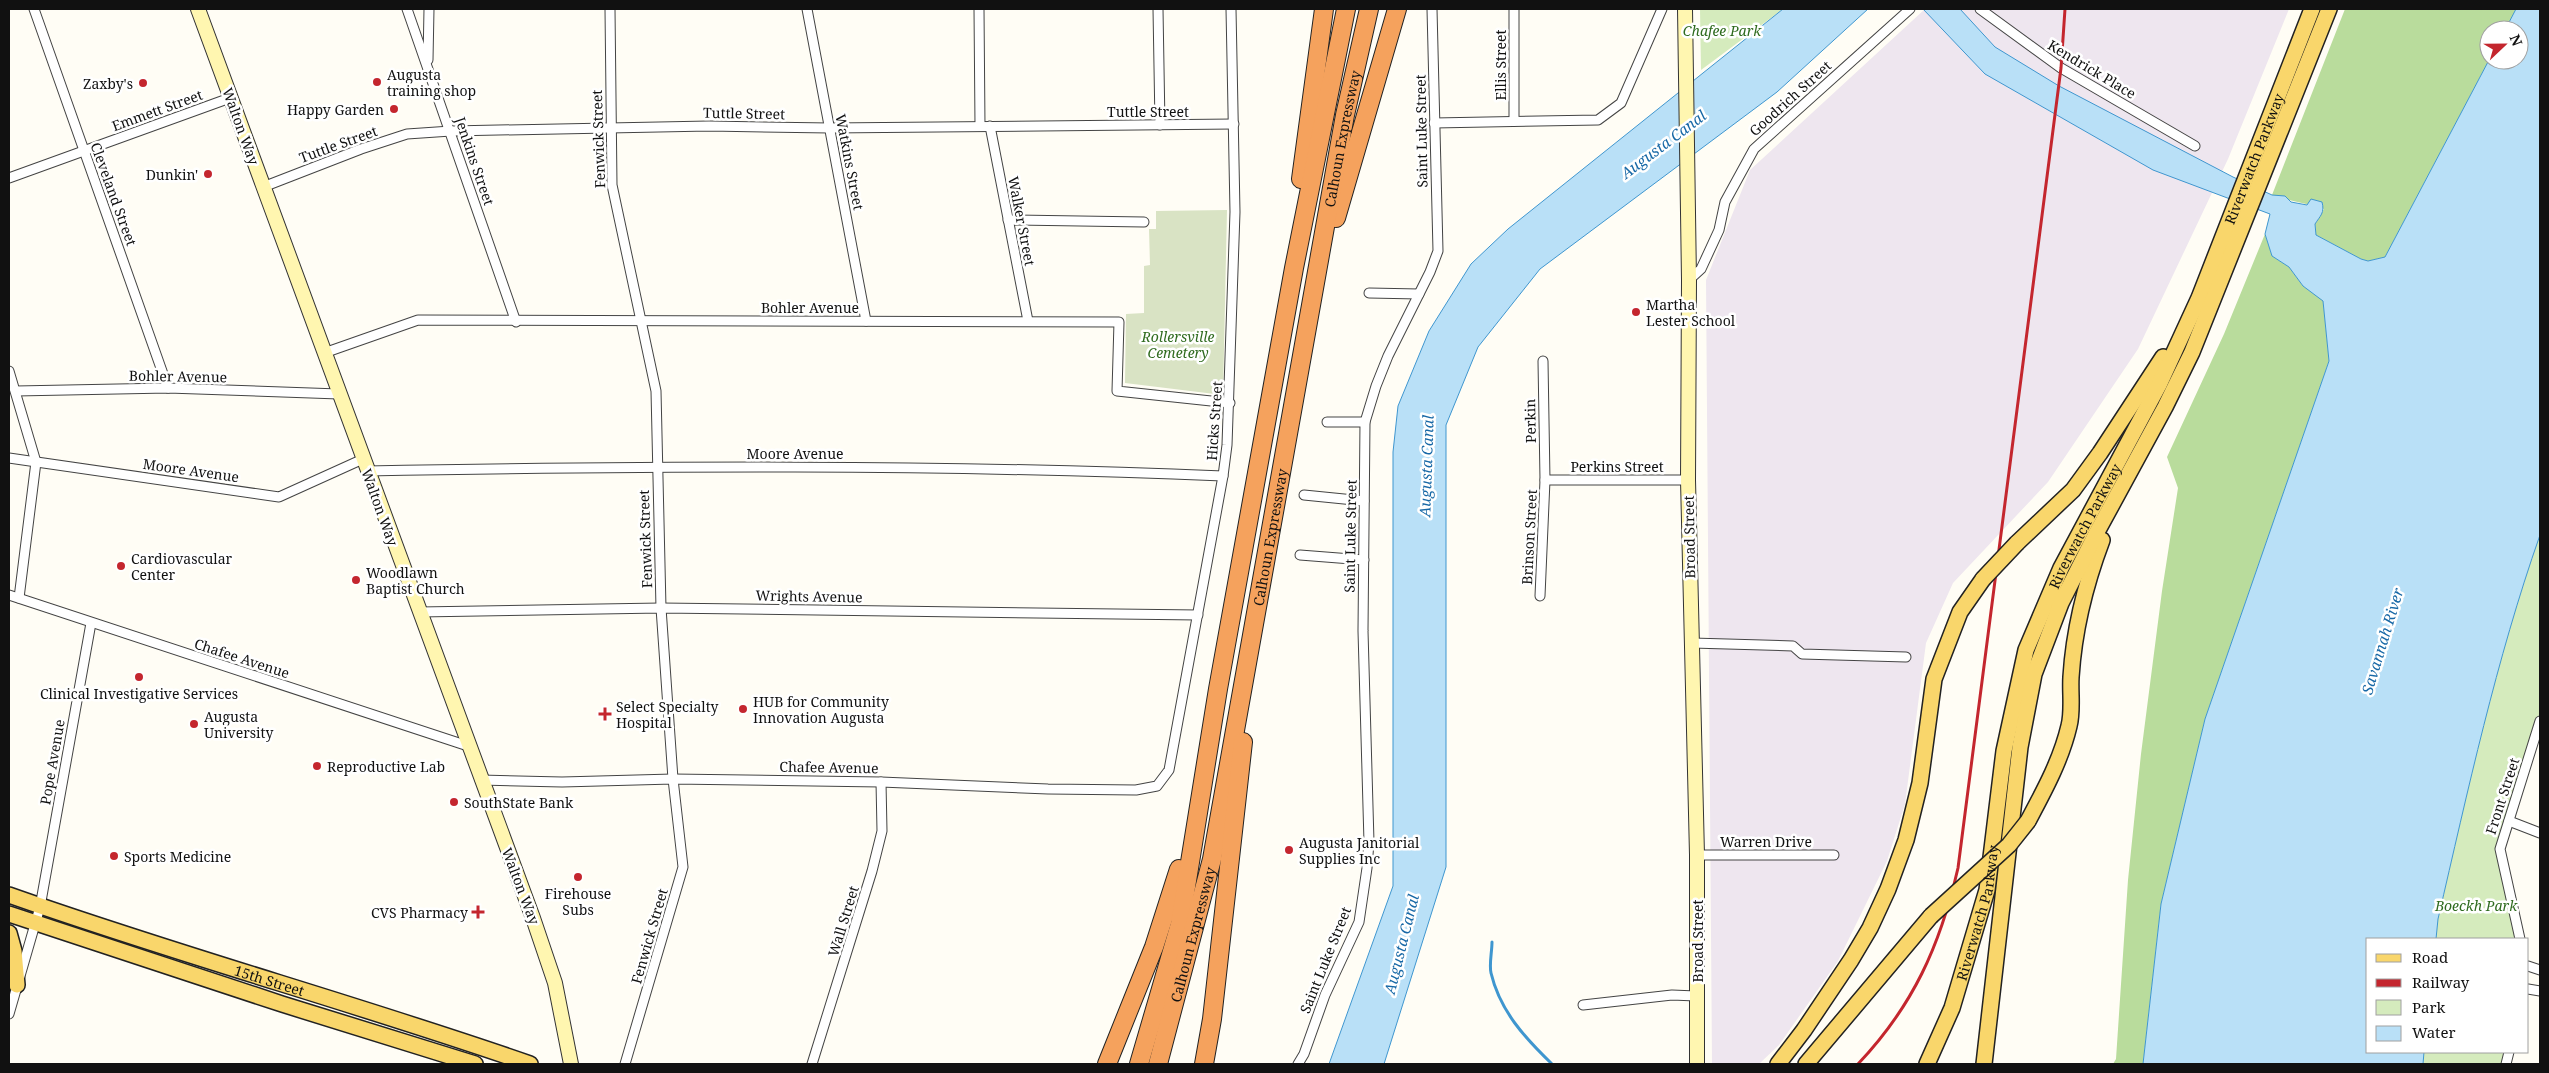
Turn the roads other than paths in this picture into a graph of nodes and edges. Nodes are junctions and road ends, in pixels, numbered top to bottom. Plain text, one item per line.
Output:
1 (34, 9) edge
2 (198, 9) edge
3 (407, 9) edge
4 (429, 9) edge
5 (610, 9) edge
6 (807, 9) edge
7 (979, 9) edge
8 (1158, 9) edge
9 (1231, 9) edge
10 (1324, 9) edge
11 (1346, 9) edge
12 (1369, 9) edge
13 (1397, 9) edge
14 (1432, 9) edge
15 (1514, 9) edge
16 (1662, 9) edge
17 (1685, 9) edge
18 (1910, 9) edge
19 (1980, 9) edge
20 (2312, 9) edge
21 (2328, 9) edge
22 (428, 68) junction
23 (230, 98) junction
24 (1514, 121) junction
25 (1434, 123) junction
26 (1234, 124) junction
27 (1160, 125) junction
28 (980, 126) junction
29 (990, 126) junction
30 (611, 128) junction
31 (830, 128) junction
32 (451, 131) junction
33 (2195, 146) dead end
34 (84, 151) junction
35 (9, 178) edge
36 (263, 187) junction
37 (1008, 220) junction
38 (1144, 222) dead end
39 (1689, 280) junction
40 (1369, 293) dead end
41 (1419, 294) junction
42 (2199, 298) junction
43 (1310, 310) junction
44 (641, 320) junction
45 (866, 321) junction
46 (1028, 321) junction
47 (516, 322) junction
48 (324, 353) junction
49 (1543, 361) dead end
50 (9, 371) edge
51 (168, 388) junction
52 (16, 391) junction
53 (1271, 392) junction
54 (339, 394) junction
55 (1230, 402) junction
56 (1327, 422) dead end
57 (1365, 422) junction
58 (9, 458) edge
59 (36, 462) junction
60 (2135, 462) junction
61 (365, 465) junction
62 (656, 467) junction
63 (1224, 476) junction
64 (1545, 480) junction
65 (1688, 480) junction
66 (1304, 495) dead end
67 (1364, 501) junction
68 (1300, 555) dead end
69 (1364, 560) junction
70 (1262, 571) junction
71 (9, 595) edge
72 (1540, 596) dead end
73 (20, 598) junction
74 (661, 608) junction
75 (419, 612) junction
76 (1198, 616) junction
77 (91, 623) junction
78 (1692, 643) junction
79 (1906, 657) dead end
80 (2540, 721) edge
81 (468, 746) junction
82 (1168, 770) joint
83 (673, 779) junction
84 (480, 780) junction
85 (881, 782) junction
86 (1200, 802) junction
87 (2508, 821) junction
88 (2540, 833) edge
89 (1698, 855) junction
90 (1834, 855) dead end
91 (9, 895) edge
92 (40, 906) junction
93 (9, 914) edge
94 (35, 923) junction
95 (9, 932) edge
96 (2520, 938) edge
97 (17, 985) junction
98 (1696, 996) junction
99 (1583, 1005) dead end
100 (9, 1014) edge
101 (439, 1059) edge
102 (474, 1064) edge
103 (530, 1064) edge
104 (571, 1064) edge
105 (625, 1064) edge
106 (812, 1064) edge
107 (1107, 1064) edge
108 (1139, 1064) edge
109 (1158, 1064) edge
110 (1204, 1064) edge
111 (1298, 1064) edge
112 (1697, 1064) edge
113 (1778, 1064) edge
114 (1806, 1064) edge
115 (1927, 1064) edge
116 (1984, 1064) edge

1 - 34 street, Cleveland Street
2 - 23 main road, Walton Way
3 - 22 street, Jenkins Street
4 - 22 street
5 - 30 street, Fenwick Street
6 - 31 street, Watkins Street
7 - 28 street
8 - 27 street
9 - 26 street, Hicks Street
10 - 53 highway
11 - 53 highway, Calhoun Expressway
12 - 43 highway, Calhoun Expressway
13 - 43 highway
14 - 25 street, Saint Luke Street
15 - 24 street, Ellis Street
16 - 24 street
17 - 39 main road, Broad Street
18 - 39 street, Goodrich Street
19 - 33 street, Kendrick Place
20 - 42 main road, Riverwatch Parkway
21 - 60 main road, Riverwatch Parkway
22 - 32 street, Jenkins Street
23 - 34 street, Emmett Street
23 - 36 main road, Walton Way
24 - 25 street
25 - 41 street, Saint Luke Street
26 - 27 street, Tuttle Street
26 - 55 street, Hicks Street
27 - 29 street, Tuttle Street
28 - 29 street, Tuttle Street
28 - 31 street, Tuttle Street
29 - 37 street, Walker Street
30 - 31 street, Tuttle Street
30 - 32 street, Tuttle Street
30 - 44 street, Fenwick Street
31 - 45 street, Watkins Street
32 - 36 street, Tuttle Street
32 - 47 street, Jenkins Street
34 - 35 street, Emmett Street
34 - 51 street, Cleveland Street
36 - 48 main road, Walton Way
37 - 38 street
37 - 46 street, Walker Street
39 - 65 main road, Broad Street
40 - 41 street
41 - 57 street, Saint Luke Street
42 - 113 main road, bridge
42 - 115 main road, Riverwatch Parkway
43 - 70 highway, Calhoun Expressway
44 - 45 street, Bohler Avenue
44 - 47 street, Bohler Avenue
44 - 62 street, Fenwick Street
45 - 46 street, Bohler Avenue
46 - 55 street, Bohler Avenue
47 - 48 street, Bohler Avenue
48 - 54 main road, Walton Way
49 - 64 street, Perkin
50 - 52 street
51 - 52 street, Bohler Avenue
51 - 54 street, Bohler Avenue
52 - 59 street
53 - 86 highway, Calhoun Expressway
54 - 61 main road, Walton Way
55 - 63 street, Hicks Street
56 - 57 street
57 - 67 street, Saint Luke Street
58 - 59 street, Moore Avenue
59 - 61 street, Moore Avenue
59 - 73 street
60 - 114 main road, bridge
60 - 116 main road, Riverwatch Parkway
61 - 62 street, Moore Avenue
61 - 75 main road, Walton Way
62 - 63 street, Moore Avenue
62 - 74 street, Fenwick Street
63 - 76 street, Hicks Street
64 - 65 street, Perkins Street
64 - 72 street, Brinson Street
65 - 78 main road, Broad Street
66 - 67 street
67 - 69 street, Saint Luke Street
68 - 69 street
69 - 111 street, Saint Luke Street
70 - 109 highway, Calhoun Expressway
70 - 110 highway
71 - 73 street, Chafee Avenue
73 - 77 street, Chafee Avenue
74 - 75 street, Wrights Avenue
74 - 76 street, Wrights Avenue
74 - 83 street, Fenwick Street
75 - 81 main road, Walton Way
76 - 82 street, Hicks Street
77 - 81 street, Chafee Avenue
77 - 92 street, Pope Avenue
78 - 79 street
78 - 89 main road, Broad Street
80 - 87 street, Front Street
81 - 84 main road, Walton Way
82 - 85 street, Chafee Avenue
83 - 84 street, Chafee Avenue
83 - 85 street, Chafee Avenue
83 - 105 street, Fenwick Street
84 - 104 main road, Walton Way
85 - 106 street, Wall Street
86 - 107 highway
86 - 108 highway, Calhoun Expressway
87 - 88 street
87 - 96 street, Front Street
89 - 90 street, Warren Drive
89 - 98 main road, Broad Street
91 - 92 main road, 15th Street
92 - 94 street, Pope Avenue
92 - 103 main road, 15th Street
93 - 94 main road, 15th Street
94 - 97 street, Pope Avenue
94 - 101 main road, 15th Street
95 - 97 main road
97 - 100 street, Pope Avenue
98 - 99 street
98 - 112 main road, Broad Street
101 - 102 main road, 15th Street

